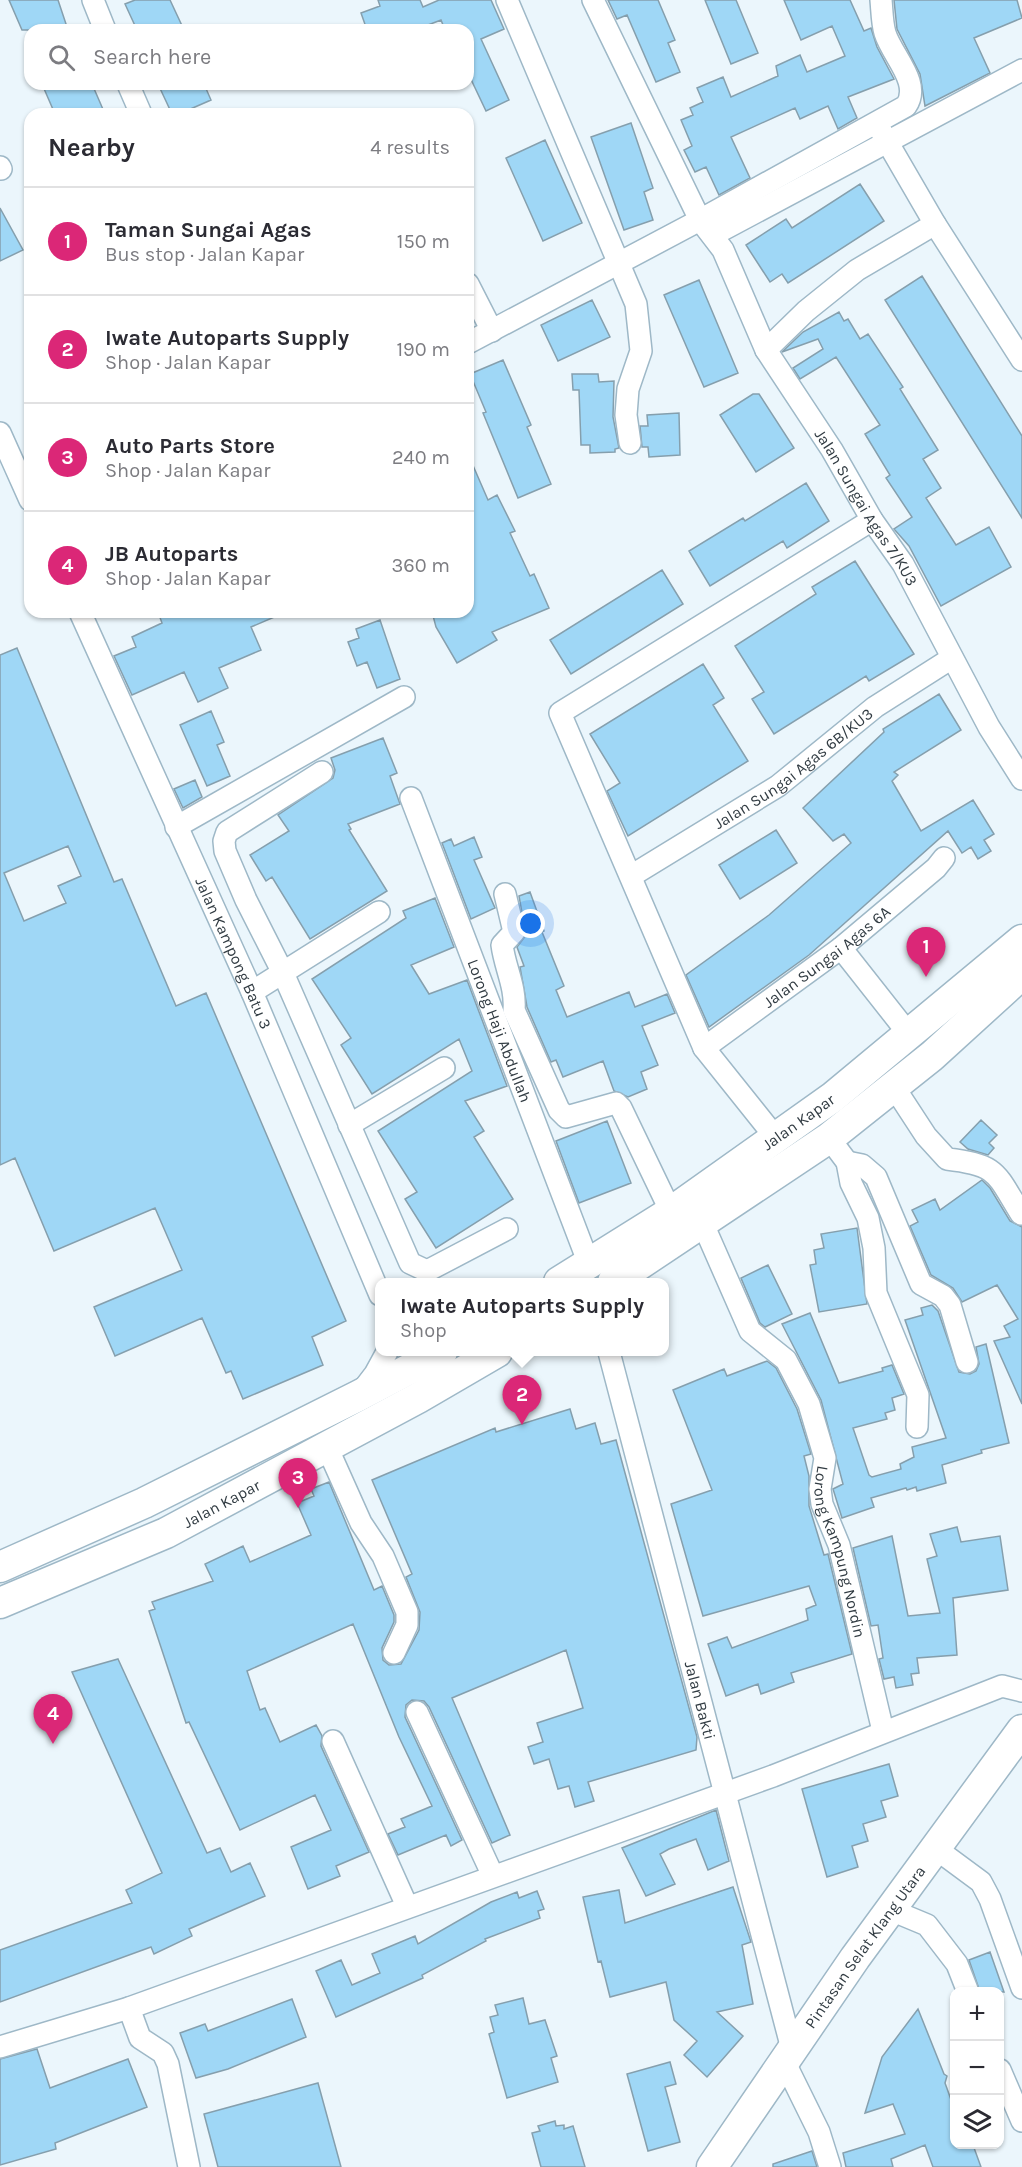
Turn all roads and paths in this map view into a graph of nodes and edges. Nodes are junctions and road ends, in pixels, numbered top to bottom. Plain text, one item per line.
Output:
1 (93, 0) edge
2 (507, 0) edge
3 (593, 0) edge
4 (881, 0) edge
5 (103, 24) edge
6 (1022, 70) edge
7 (131, 90) edge
8 (138, 108) edge
9 (875, 122) junction
10 (887, 142) junction
11 (935, 224) junction
12 (706, 228) junction
13 (618, 263) junction
14 (474, 296) edge
15 (492, 331) junction
16 (474, 340) edge
17 (766, 350) junction
18 (1022, 360) edge
19 (0, 433) edge
20 (630, 443) dead end
21 (24, 487) edge
22 (872, 520) junction
23 (84, 618) edge
24 (952, 658) junction
25 (404, 697) dead end
26 (322, 772) dead end
27 (1022, 779) edge
28 (411, 798) dead end
29 (176, 827) junction
30 (944, 858) dead end
31 (631, 876) junction
32 (505, 894) dead end
33 (379, 912) dead end
34 (1022, 940) edge
35 (841, 948) junction
36 (283, 973) junction
37 (1022, 974) edge
38 (252, 992) junction
39 (908, 1033) junction
40 (704, 1048) junction
41 (444, 1068) dead end
42 (894, 1087) junction
43 (349, 1125) junction
44 (776, 1138) junction
45 (829, 1138) junction
46 (847, 1162) junction
47 (671, 1212) junction
48 (1021, 1214) edge
49 (703, 1224) junction
50 (507, 1229) dead end
51 (589, 1264) junction
52 (566, 1278) edge
53 (620, 1278) edge
54 (375, 1283) edge
55 (385, 1356) edge
56 (434, 1356) edge
57 (490, 1356) edge
58 (610, 1356) edge
59 (968, 1362) dead end
60 (358, 1396) junction
61 (917, 1427) dead end
62 (327, 1447) junction
63 (0, 1567) edge
64 (0, 1603) edge
65 (394, 1653) dead end
66 (1022, 1691) edge
67 (417, 1712) dead end
68 (1022, 1730) edge
69 (883, 1731) junction
70 (333, 1741) dead end
71 (726, 1791) junction
72 (935, 1848) junction
73 (493, 1876) junction
74 (407, 1906) junction
75 (891, 1910) junction
76 (966, 1987) edge
77 (1022, 1988) edge
78 (129, 2008) junction
79 (0, 2047) edge
80 (788, 2055) junction
81 (1004, 2081) edge
82 (1022, 2121) edge
83 (189, 2167) edge
84 (712, 2167) edge
85 (830, 2167) edge

1 - 5 street
2 - 13 street
3 - 12 street, Jalan Sungai Agas 7/KU3
4 - 9 street
6 - 10 street
7 - 8 street
9 - 10 street
9 - 12 street
10 - 11 street
10 - 12 street
11 - 17 street
11 - 18 street
12 - 13 street
12 - 17 street, Jalan Sungai Agas 7/KU3
13 - 15 street
13 - 20 street
14 - 15 street
15 - 16 street
17 - 22 street, Jalan Sungai Agas 7/KU3
19 - 21 street
22 - 24 street, Jalan Sungai Agas 7/KU3
22 - 31 street
23 - 29 street, Jalan Kampong Batu 3
24 - 27 street, Jalan Sungai Agas 7/KU3
24 - 31 street, Jalan Sungai Agas 6B/KU3
25 - 29 street
26 - 36 street
28 - 51 street, Lorong Haji Abdullah
29 - 38 street, Jalan Kampong Batu 3
30 - 35 street, Jalan Sungai Agas 6A
31 - 40 street
32 - 47 street
33 - 36 street
34 - 39 highway, Jalan Kapar
35 - 39 street
35 - 40 street, Jalan Sungai Agas 6A
36 - 38 street
36 - 43 street
37 - 42 highway, Jalan Kapar
38 - 54 street, Jalan Kampong Batu 3
39 - 44 highway, Jalan Kapar
40 - 44 street
41 - 43 street
42 - 45 highway, Jalan Kapar
42 - 48 street
43 - 50 street
44 - 47 highway, Jalan Kapar
45 - 46 street
45 - 49 highway, Jalan Kapar
46 - 59 street
46 - 61 street
47 - 51 highway, Jalan Kapar
49 - 53 highway, Jalan Kapar
49 - 69 street, Lorong Kampung Nordin
51 - 52 highway, Jalan Kapar
55 - 60 street
56 - 60 highway
57 - 62 highway, Jalan Kapar
58 - 71 street, Jalan Bakti
60 - 63 highway
62 - 64 highway, Jalan Kapar
62 - 65 street
66 - 69 street
67 - 73 street
68 - 72 highway, Pintasan Selat Klang Utara
69 - 71 street
70 - 74 street
71 - 73 street
71 - 80 street, Jalan Bakti
72 - 75 highway, Pintasan Selat Klang Utara
72 - 77 street
73 - 74 street
74 - 78 street
75 - 76 street
75 - 80 highway, Pintasan Selat Klang Utara
78 - 79 street
78 - 83 street
80 - 84 highway, Pintasan Selat Klang Utara
80 - 85 street, Jalan Bakti
81 - 82 street

